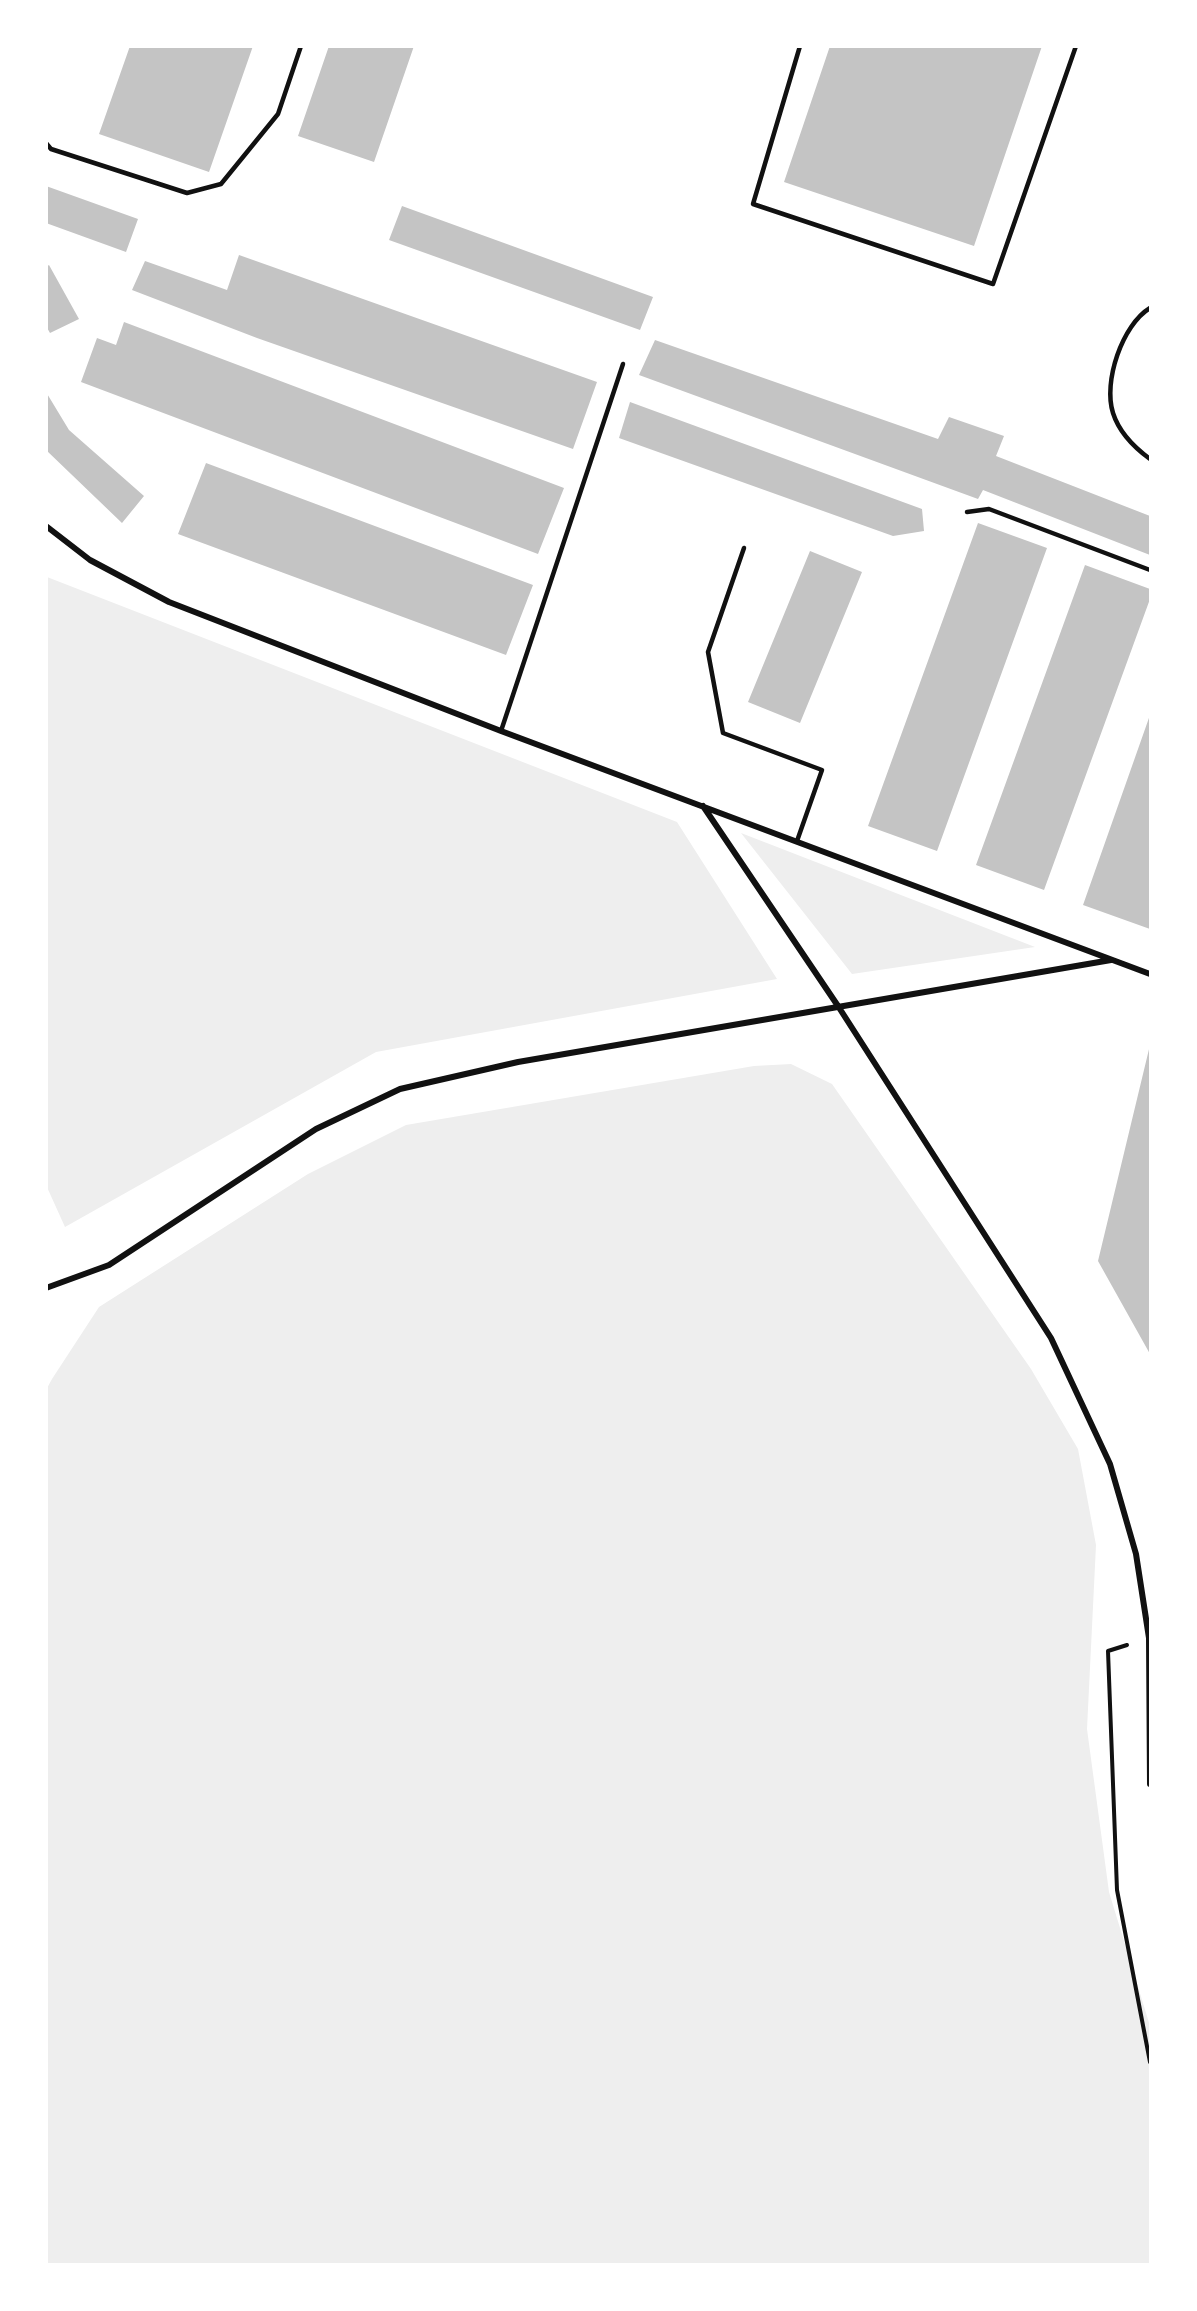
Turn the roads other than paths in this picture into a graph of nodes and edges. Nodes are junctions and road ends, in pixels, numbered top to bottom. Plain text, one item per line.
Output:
1 (301, 46) edge
2 (800, 46) edge
3 (1076, 46) edge
4 (46, 143) edge
5 (1150, 308) edge
6 (623, 363) dead end
7 (1150, 459) edge
8 (967, 512) dead end
9 (46, 526) edge
10 (744, 548) dead end
11 (1150, 570) edge
12 (501, 731) junction
13 (702, 805) junction
14 (797, 841) junction
15 (1111, 960) junction
16 (1150, 974) edge
17 (837, 1006) junction
18 (46, 1288) edge
19 (1150, 1636) edge
20 (1150, 1784) edge

1 - 4 lane
2 - 3 lane
5 - 7 lane
6 - 12 lane
8 - 11 lane
9 - 12 street
10 - 14 lane
12 - 13 street
13 - 14 street
13 - 17 street
14 - 15 street
15 - 16 street
15 - 17 street
17 - 18 street
17 - 19 street
19 - 20 street

